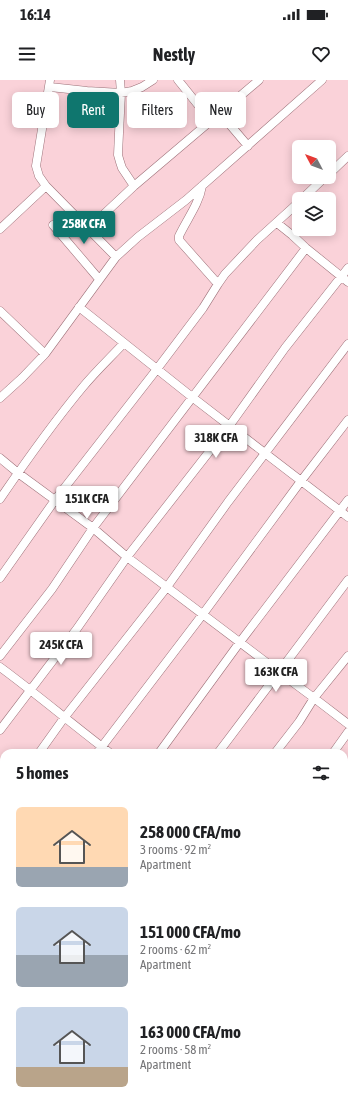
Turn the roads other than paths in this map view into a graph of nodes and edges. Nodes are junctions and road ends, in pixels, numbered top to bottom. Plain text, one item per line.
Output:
1 (120, 80) edge
2 (153, 80) edge
3 (178, 80) edge
4 (259, 80) edge
5 (322, 80) edge
6 (50, 83) edge
7 (244, 92) edge
8 (121, 93) junction
9 (195, 101) edge
10 (202, 128) edge
11 (233, 128) edge
12 (248, 146) junction
13 (348, 156) edge
14 (336, 167) edge
15 (318, 184) edge
16 (46, 186) junction
17 (134, 186) junction
18 (202, 186) junction
19 (309, 192) edge
20 (292, 209) edge
21 (277, 223) junction
22 (53, 224) dead end
23 (0, 229) edge
24 (88, 229) junction
25 (306, 248) junction
26 (116, 257) junction
27 (348, 268) edge
28 (99, 279) junction
29 (345, 279) edge
30 (218, 284) junction
31 (79, 307) junction
32 (1, 313) edge
33 (124, 343) junction
34 (348, 344) edge
35 (45, 354) junction
36 (157, 369) junction
37 (192, 397) junction
38 (0, 398) edge
39 (348, 420) edge
40 (230, 425) junction
41 (266, 453) junction
42 (1, 460) edge
43 (18, 473) junction
44 (301, 481) junction
45 (0, 499) edge
46 (55, 500) junction
47 (348, 500) edge
48 (340, 511) junction
49 (348, 518) edge
50 (93, 528) junction
51 (127, 557) junction
52 (0, 578) edge
53 (348, 580) edge
54 (167, 587) junction
55 (203, 614) junction
56 (240, 642) junction
57 (0, 656) edge
58 (348, 656) edge
59 (0, 667) edge
60 (279, 672) junction
61 (31, 690) junction
62 (314, 698) junction
63 (64, 718) junction
64 (348, 724) edge
65 (0, 730) edge
66 (348, 732) edge
67 (42, 749) edge
68 (98, 749) edge
69 (100, 749) edge
70 (162, 749) edge
71 (221, 749) edge
72 (278, 749) edge
73 (335, 749) edge

1 - 8 street
2 - 8 street
3 - 9 street
4 - 7 street
5 - 12 street
6 - 8 street
6 - 16 street
8 - 17 street
10 - 17 street
11 - 12 street
12 - 18 street
13 - 14 street
15 - 19 street
16 - 23 street
16 - 24 street
17 - 24 street
18 - 26 street
18 - 30 street
20 - 21 street
21 - 25 street
21 - 30 street
22 - 28 street
24 - 26 street
25 - 29 street
25 - 37 street
26 - 28 street
27 - 29 street
28 - 31 street
29 - 40 street
30 - 36 street
31 - 33 street
31 - 35 street
32 - 35 street
33 - 36 street
33 - 43 street
34 - 41 street
35 - 38 street
36 - 37 street
36 - 46 street
37 - 40 street
37 - 50 street
39 - 44 street
40 - 41 street
40 - 51 street
41 - 44 street
41 - 54 street
42 - 43 street
43 - 45 street
43 - 46 street
44 - 48 street
44 - 55 street
46 - 50 street
46 - 52 street
47 - 48 street
48 - 49 street
48 - 56 street
50 - 51 street
50 - 57 street
51 - 54 street
51 - 61 street
53 - 60 street
54 - 55 street
54 - 63 street
55 - 56 street
55 - 69 street
56 - 60 street
56 - 70 street
58 - 62 street
59 - 61 street
60 - 62 street
60 - 71 street
61 - 63 street
61 - 65 street
62 - 64 street
62 - 72 street
63 - 67 street
63 - 68 street
66 - 73 street

